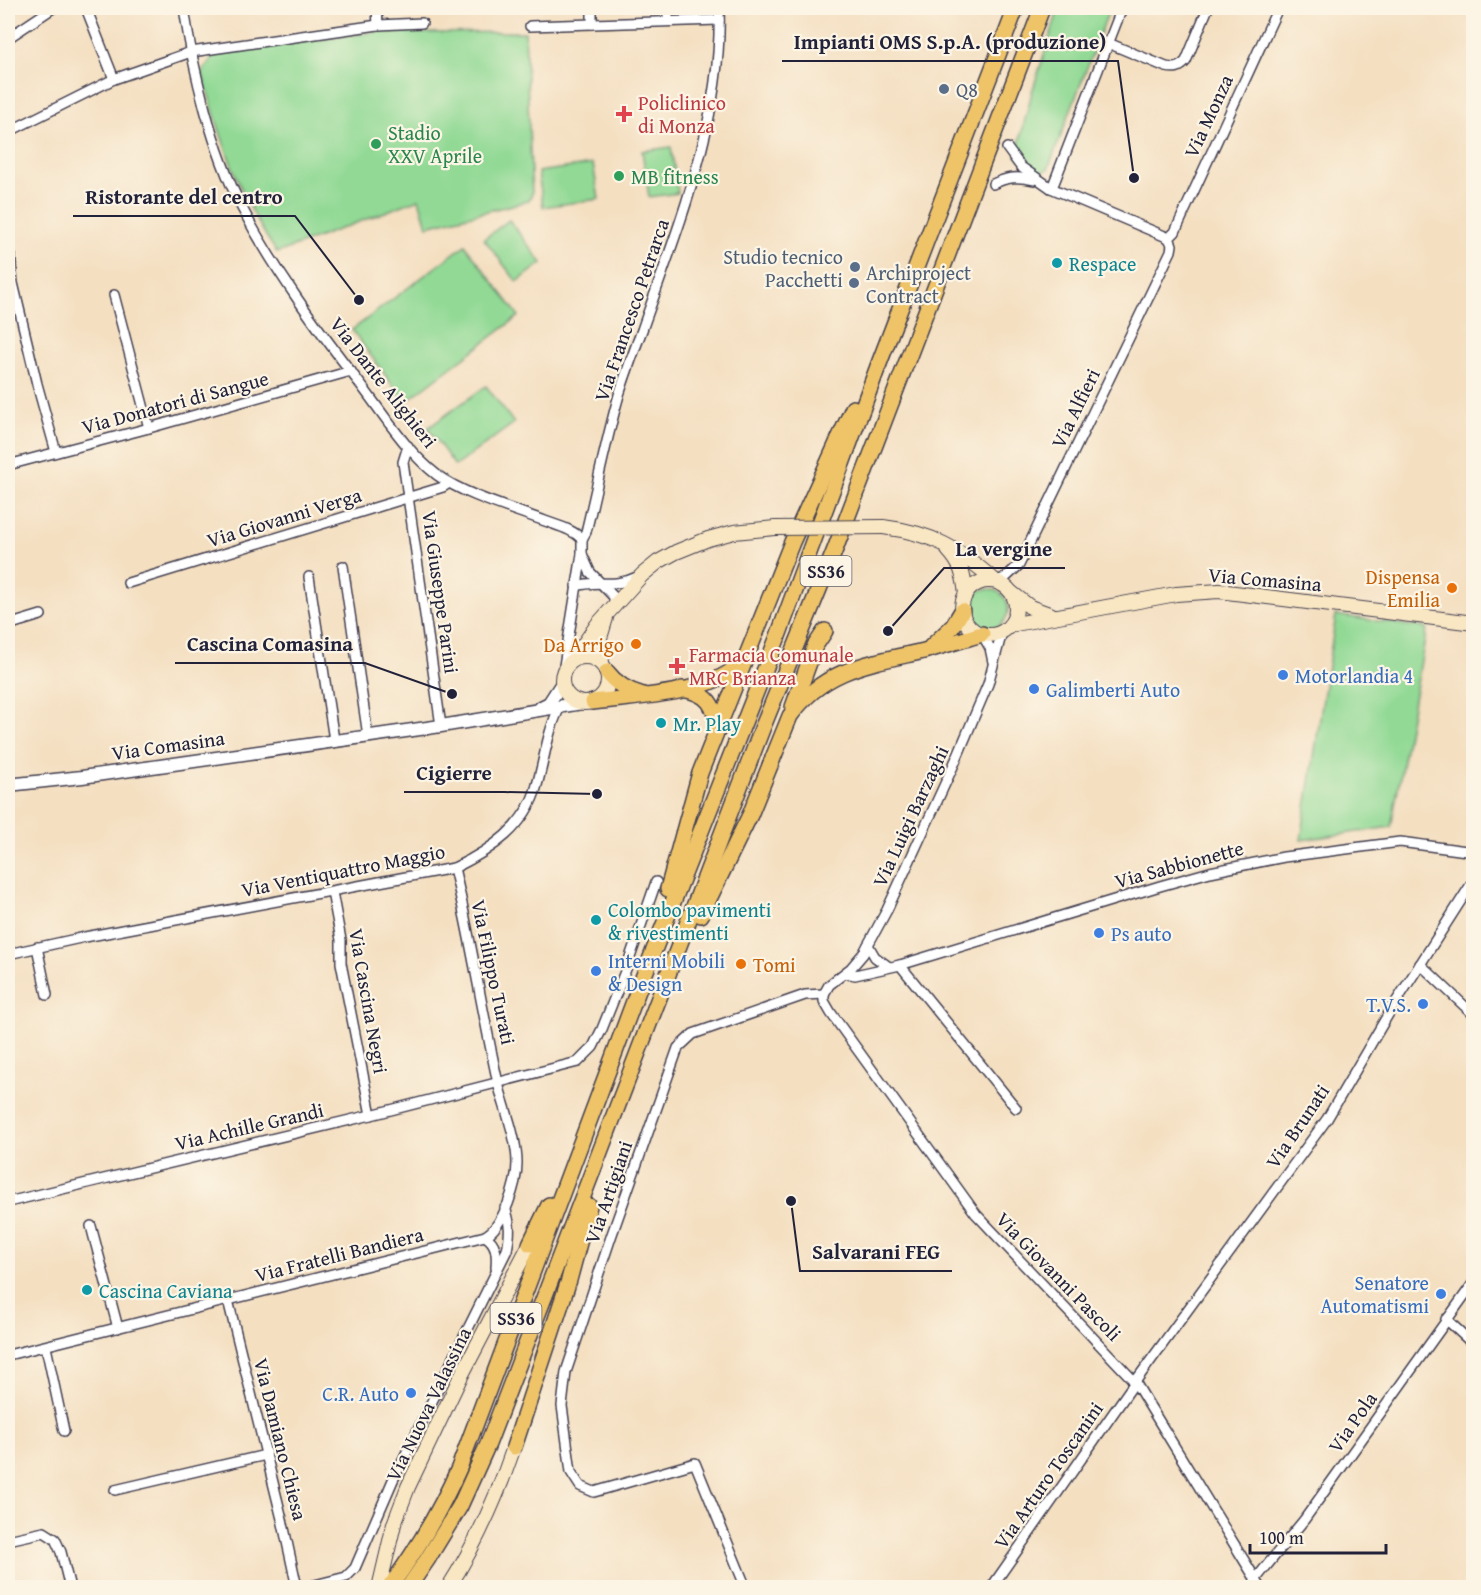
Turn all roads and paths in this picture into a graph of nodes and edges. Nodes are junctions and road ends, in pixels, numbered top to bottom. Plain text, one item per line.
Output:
1 (53, 8) edge
2 (86, 8) edge
3 (184, 8) edge
4 (377, 8) edge
5 (592, 8) edge
6 (668, 8) edge
7 (719, 8) edge
8 (1016, 8) edge
9 (1042, 8) edge
10 (1122, 8) edge
11 (1208, 8) edge
12 (1278, 8) edge
13 (719, 20) junction
14 (668, 21) junction
15 (422, 23) dead end
16 (592, 24) junction
17 (378, 25) junction
18 (530, 26) dead end
19 (8, 38) edge
20 (1108, 43) junction
21 (191, 52) junction
22 (114, 79) junction
23 (8, 132) edge
24 (1007, 148) dead end
25 (1041, 182) junction
26 (993, 184) dead end
27 (1050, 188) junction
28 (8, 231) edge
29 (1169, 238) junction
30 (114, 295) dead end
31 (880, 362) junction
32 (351, 371) junction
33 (149, 428) junction
34 (408, 446) junction
35 (56, 452) junction
36 (8, 465) edge
37 (449, 483) junction
38 (410, 498) junction
39 (933, 538) junction
40 (582, 539) junction
41 (582, 554) junction
42 (343, 566) dead end
43 (642, 575) junction
44 (309, 577) dead end
45 (995, 581) junction
46 (128, 583) dead end
47 (602, 583) junction
48 (576, 586) junction
49 (966, 593) junction
50 (1012, 593) junction
51 (611, 611) junction
52 (962, 611) junction
53 (40, 615) dead end
54 (1054, 616) junction
55 (1473, 623) edge
56 (8, 625) edge
57 (1006, 629) junction
58 (825, 632) dead end
59 (982, 634) junction
60 (926, 650) junction
61 (749, 652) junction
62 (573, 660) junction
63 (604, 667) junction
64 (993, 667) junction
65 (562, 678) junction
66 (682, 689) junction
67 (645, 696) junction
68 (587, 702) junction
69 (561, 705) junction
70 (535, 711) junction
71 (790, 716) junction
72 (441, 726) junction
73 (719, 730) junction
74 (368, 736) junction
75 (334, 740) junction
76 (8, 785) edge
77 (1473, 852) edge
78 (454, 868) junction
79 (1473, 880) edge
80 (657, 882) dead end
81 (332, 892) junction
82 (868, 945) junction
83 (36, 947) junction
84 (8, 954) edge
85 (674, 962) junction
86 (1420, 964) junction
87 (900, 965) junction
88 (889, 967) junction
89 (846, 973) junction
90 (639, 988) junction
91 (824, 994) junction
92 (47, 995) dead end
93 (1473, 1015) edge
94 (498, 1083) junction
95 (1016, 1108) dead end
96 (594, 1110) junction
97 (371, 1115) junction
98 (607, 1134) junction
99 (8, 1202) edge
100 (505, 1208) junction
101 (91, 1226) dead end
102 (485, 1236) junction
103 (530, 1244) joint
104 (495, 1275) junction
105 (1473, 1282) edge
106 (228, 1300) junction
107 (1446, 1319) junction
108 (118, 1328) junction
109 (1473, 1345) edge
110 (46, 1347) junction
111 (8, 1355) edge
112 (1135, 1382) junction
113 (64, 1431) dead end
114 (514, 1447) joint
115 (266, 1455) junction
116 (115, 1490) dead end
117 (8, 1540) edge
118 (1258, 1584) edge
119 (70, 1587) edge
120 (294, 1587) edge
121 (303, 1587) edge
122 (379, 1587) edge
123 (389, 1587) edge
124 (408, 1587) edge
125 (448, 1587) edge
126 (746, 1587) edge
127 (991, 1587) edge

1 - 19 street
2 - 22 street
3 - 21 street, Via Dante Alighieri
4 - 17 street
5 - 16 street
6 - 14 street
7 - 13 street, Via Francesco Petrarca
8 - 31 highway, SS36
9 - 85 highway, SS36
10 - 20 street
11 - 20 street
12 - 29 street, Via Monza
13 - 14 street
13 - 40 street, Via Francesco Petrarca
14 - 16 street
15 - 17 street
16 - 18 street
17 - 21 street
20 - 27 street
21 - 22 street
21 - 32 street, Via Dante Alighieri
22 - 23 street
24 - 25 street
25 - 26 street
25 - 27 street
27 - 29 street
28 - 35 street
29 - 45 street, Via Alfieri
30 - 33 street
31 - 61 highway
31 - 90 highway, SS36
32 - 33 street, Via Donatori di Sangue
32 - 34 street, Via Dante Alighieri
33 - 35 street, Via Donatori di Sangue
34 - 37 street, Via Dante Alighieri
34 - 38 street, Via Giuseppe Parini
35 - 36 street, Via Donatori di Sangue
37 - 38 street, Via Giovanni Verga
37 - 40 street, Via Dante Alighieri
38 - 46 street, Via Giovanni Verga
38 - 72 street, Via Giuseppe Parini
39 - 43 main road, bridge
39 - 45 main road
39 - 49 main road
40 - 41 street
41 - 47 street
41 - 48 street
42 - 74 street
43 - 47 street
43 - 51 main road
44 - 75 street
45 - 49 main road
45 - 50 main road
47 - 48 street
47 - 51 street
48 - 65 street
49 - 52 main road
50 - 54 main road
50 - 57 main road
51 - 62 main road
51 - 63 main road
52 - 59 main road
52 - 60 highway
53 - 56 street
54 - 55 main road, Via Comasina
54 - 57 main road, Via Comasina
57 - 59 main road
57 - 64 street, Via Luigi Barzaghi
58 - 71 highway
59 - 60 highway
59 - 64 street
60 - 71 highway
61 - 66 highway
61 - 73 highway
62 - 63 main road
62 - 65 main road
63 - 67 highway
63 - 68 main road
64 - 82 street, Via Luigi Barzaghi
65 - 68 main road
65 - 70 street
66 - 67 highway
66 - 73 highway
67 - 68 highway
68 - 69 street, Via Comasina
69 - 70 street, Via Comasina
69 - 78 street, Via Ventiquattro Maggio
70 - 72 street, Via Comasina
71 - 85 highway
72 - 74 street, Via Comasina
73 - 90 highway
74 - 75 street, Via Comasina
75 - 76 street, Via Comasina
77 - 87 street, Via Sabbionette
78 - 81 street, Via Ventiquattro Maggio
78 - 94 street, Via Filippo Turati
79 - 86 street, Via Brunati
80 - 94 street, Via Achille Grandi
81 - 83 street, Via Ventiquattro Maggio
81 - 97 street, Via Cascina Negri
82 - 88 street
82 - 89 street, Via Luigi Barzaghi
83 - 84 street, Via Ventiquattro Maggio
83 - 92 street
85 - 98 highway, SS36
86 - 93 street
86 - 112 street, Via Brunati
87 - 88 street, Via Sabbionette
87 - 95 street
88 - 89 street, Via Sabbionette
89 - 91 street
90 - 96 highway, SS36
91 - 112 street, Via Giovanni Pascoli
91 - 126 street, Via Artigiani
94 - 97 street, Via Achille Grandi
94 - 100 street
96 - 103 highway, SS36
96 - 123 highway, SS36
97 - 99 street, Via Achille Grandi
98 - 114 highway, SS36
98 - 124 highway, SS36
100 - 102 street
100 - 104 street
101 - 108 street
102 - 104 street
102 - 106 street, Via Fratelli Bandiera
103 - 122 main road, Via Nuova Valassina / SS36
104 - 121 street
105 - 107 street, Via Pola
106 - 108 street, Via Fratelli Bandiera
106 - 115 street, Via Damiano Chiesa
107 - 109 street
107 - 118 street, Via Pola
108 - 110 street, Via Fratelli Bandiera
110 - 111 street, Via Fratelli Bandiera
110 - 113 street
112 - 118 street, Via Giovanni Pascoli
112 - 127 street, Via Arturo Toscanini
114 - 125 main road, SS36
115 - 116 street
115 - 120 street, Via Damiano Chiesa
117 - 119 street

